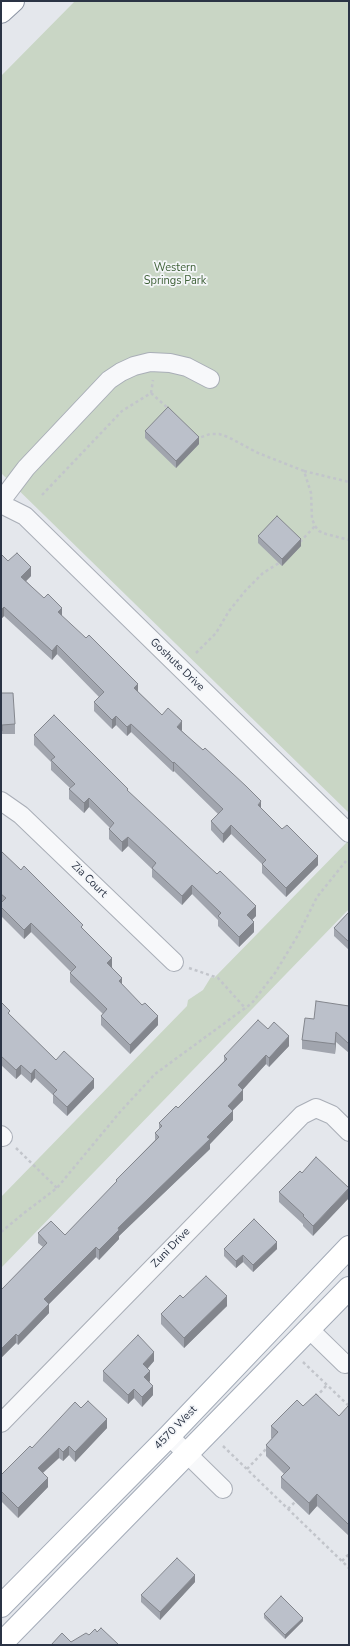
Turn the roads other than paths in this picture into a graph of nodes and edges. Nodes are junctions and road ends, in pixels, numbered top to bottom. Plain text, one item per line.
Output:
1 (13, 1) edge
2 (1, 12) edge
3 (210, 379) dead end
4 (1, 502) edge
5 (1, 801) edge
6 (349, 833) edge
7 (174, 962) road end
8 (349, 1132) edge
9 (349, 1247) edge
10 (349, 1288) edge
11 (309, 1329) junction
12 (345, 1364) dead end
13 (1, 1423) edge
14 (169, 1436) junction
15 (187, 1453) junction
16 (223, 1489) dead end
17 (1, 1606) edge
18 (1, 1644) edge

1 - 2 main road
3 - 4 street
4 - 6 street, Goshute Drive
5 - 7 street, Zia Court
8 - 13 street, Zuni Drive
9 - 14 main road, 4570 West
10 - 11 main road
11 - 12 street
11 - 15 main road
14 - 15 street
14 - 17 main road, 4570 West
15 - 16 street
15 - 18 main road

